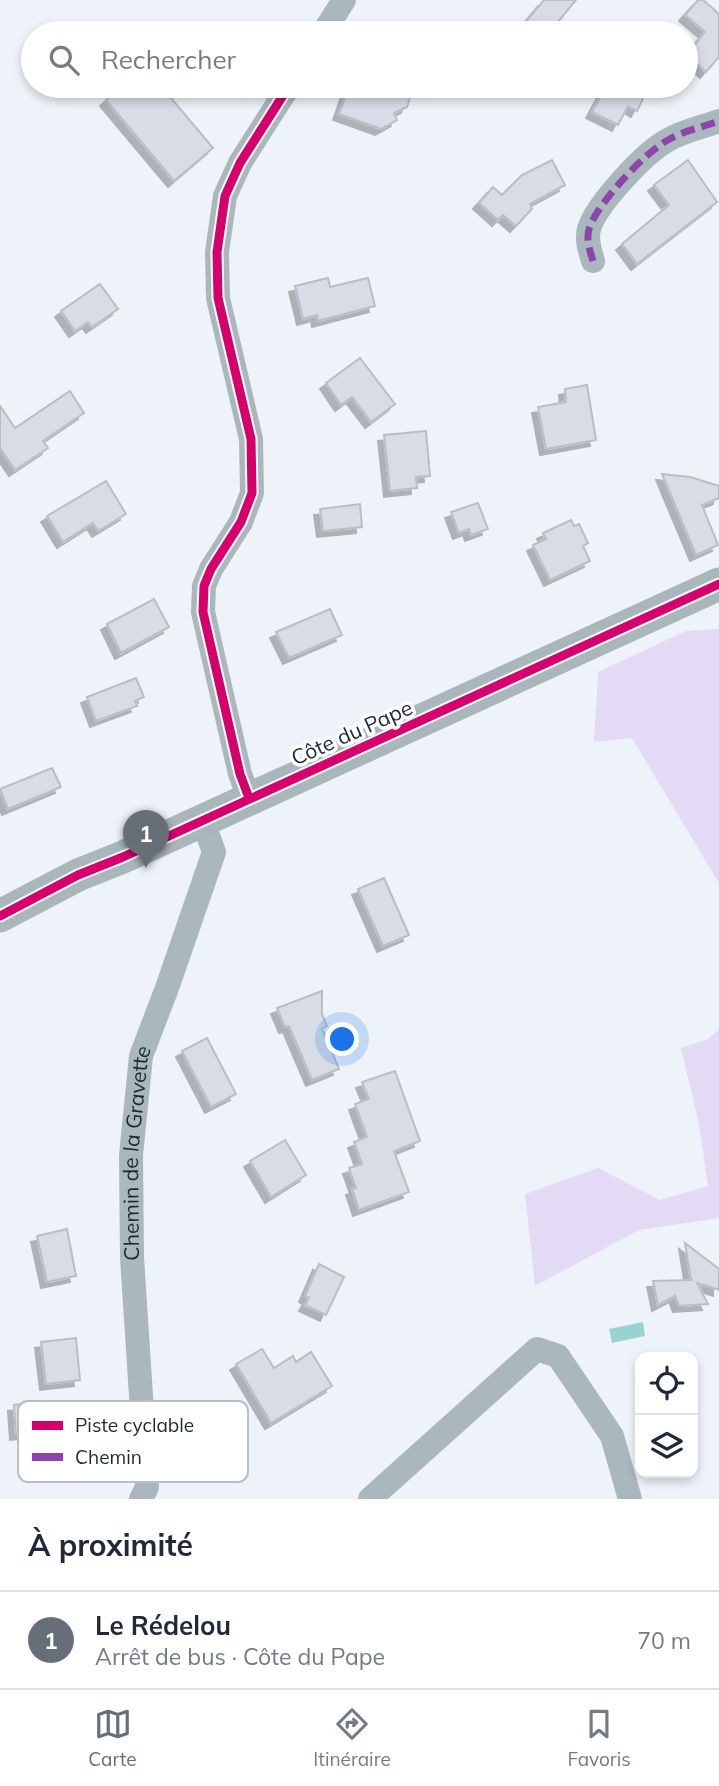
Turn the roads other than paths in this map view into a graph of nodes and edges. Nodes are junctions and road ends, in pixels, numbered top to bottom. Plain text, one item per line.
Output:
1 (344, 0) edge
2 (331, 21) edge
3 (281, 98) edge
4 (719, 121) edge
5 (593, 261) dead end
6 (719, 584) edge
7 (249, 798) junction
8 (202, 820) junction
9 (78, 875) junction
10 (0, 888) edge
11 (0, 916) edge
12 (141, 1401) edge
13 (147, 1482) edge
14 (141, 1499) edge
15 (370, 1499) edge
16 (629, 1499) edge

1 - 2 street
3 - 7 street
4 - 5 street
6 - 7 main road, Côte du Pape
7 - 8 main road, Côte du Pape
8 - 9 main road, Côte du Pape
8 - 12 street, Chemin de la Gravette
9 - 10 main road, Côte du Pape
9 - 11 main road, Côte du Pape
13 - 14 street, Chemin de la Gravette
15 - 16 street

